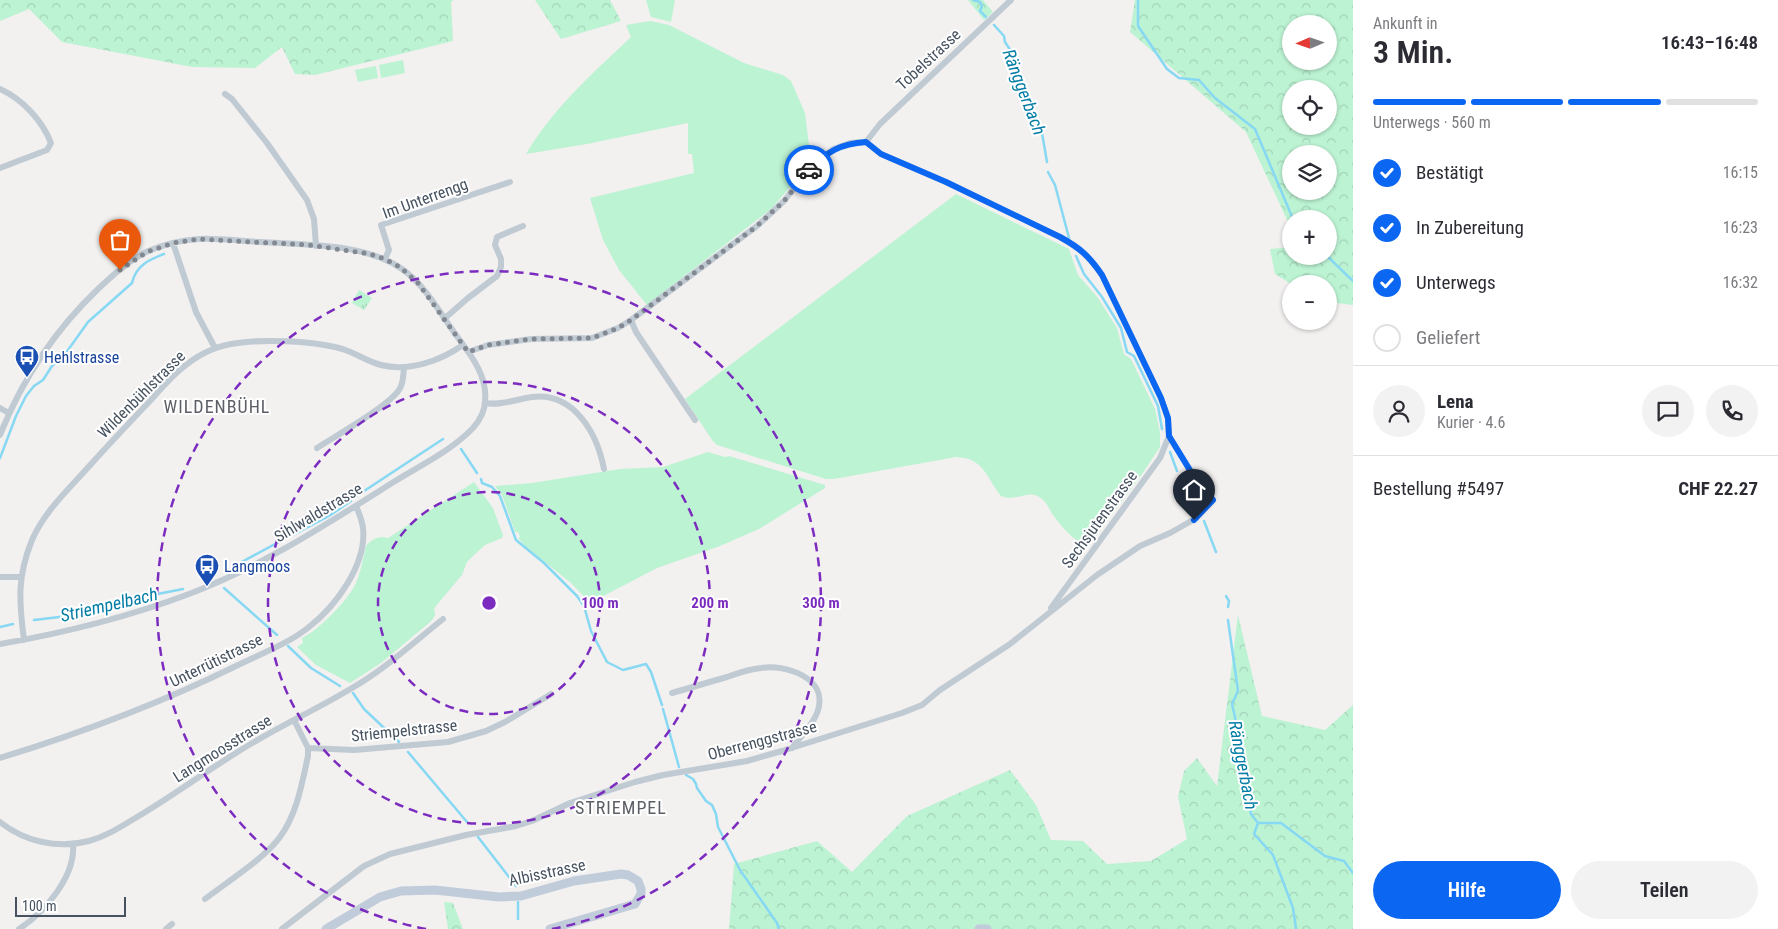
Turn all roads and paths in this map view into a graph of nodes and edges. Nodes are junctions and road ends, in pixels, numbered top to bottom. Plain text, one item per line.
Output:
1 (1011, 0) edge
2 (0, 89) edge
3 (225, 94) dead end
4 (866, 142) junction
5 (0, 168) edge
6 (510, 182) dead end
7 (523, 226) dead end
8 (173, 243) junction
9 (316, 246) junction
10 (385, 259) junction
11 (444, 319) junction
12 (631, 320) junction
13 (463, 345) junction
14 (215, 348) junction
15 (468, 352) junction
16 (404, 367) junction
17 (486, 403) junction
18 (0, 408) edge
19 (9, 412) junction
20 (694, 420) dead end
21 (0, 435) edge
22 (1169, 436) junction
23 (317, 448) dead end
24 (604, 469) dead end
25 (356, 506) junction
26 (0, 577) edge
27 (20, 577) junction
28 (1046, 615) junction
29 (443, 619) dead end
30 (24, 640) junction
31 (0, 644) edge
32 (672, 693) dead end
33 (551, 694) dead end
34 (294, 720) junction
35 (308, 748) junction
36 (792, 748) junction
37 (0, 758) edge
38 (0, 822) edge
39 (73, 844) junction
40 (205, 898) dead end
41 (172, 924) dead end
42 (19, 929) edge
43 (166, 929) edge
44 (282, 929) edge
45 (326, 929) edge
46 (550, 929) edge
47 (979, 929) edge
48 (987, 929) edge

1 - 4 street, Tobelstrasse
2 - 5 street
3 - 9 street
4 - 12 street
4 - 22 street
6 - 10 street, Im Unterrengg
7 - 11 street
8 - 9 street
8 - 14 street
8 - 19 street
9 - 10 street
10 - 11 street
11 - 13 street
12 - 15 street
12 - 20 street
13 - 15 street
13 - 16 street, Wildenbühlstrasse
14 - 16 street, Wildenbühlstrasse
14 - 27 street, Wildenbühlstrasse
15 - 17 street
16 - 23 street
17 - 24 street
17 - 25 street, Sihlwaldstrasse
18 - 19 street
19 - 21 street
22 - 28 street, Sechsjutenstrasse
22 - 28 street, Oberrenggstrasse
25 - 30 street, Sihlwaldstrasse
25 - 37 street, Unterrütistrasse
26 - 27 street
27 - 30 street, Wildenbühlstrasse
28 - 36 street, Oberrenggstrasse
29 - 34 street, Langmoosstrasse
30 - 31 street, Sihlwaldstrasse
32 - 36 street
33 - 35 street, Striempelstrasse
34 - 35 street
34 - 39 street, Langmoosstrasse
35 - 40 street
36 - 44 street, Oberrenggstrasse
38 - 39 street, Langmoosstrasse
39 - 42 street
41 - 43 street
45 - 46 main road, Albisstrasse
47 - 48 main road

